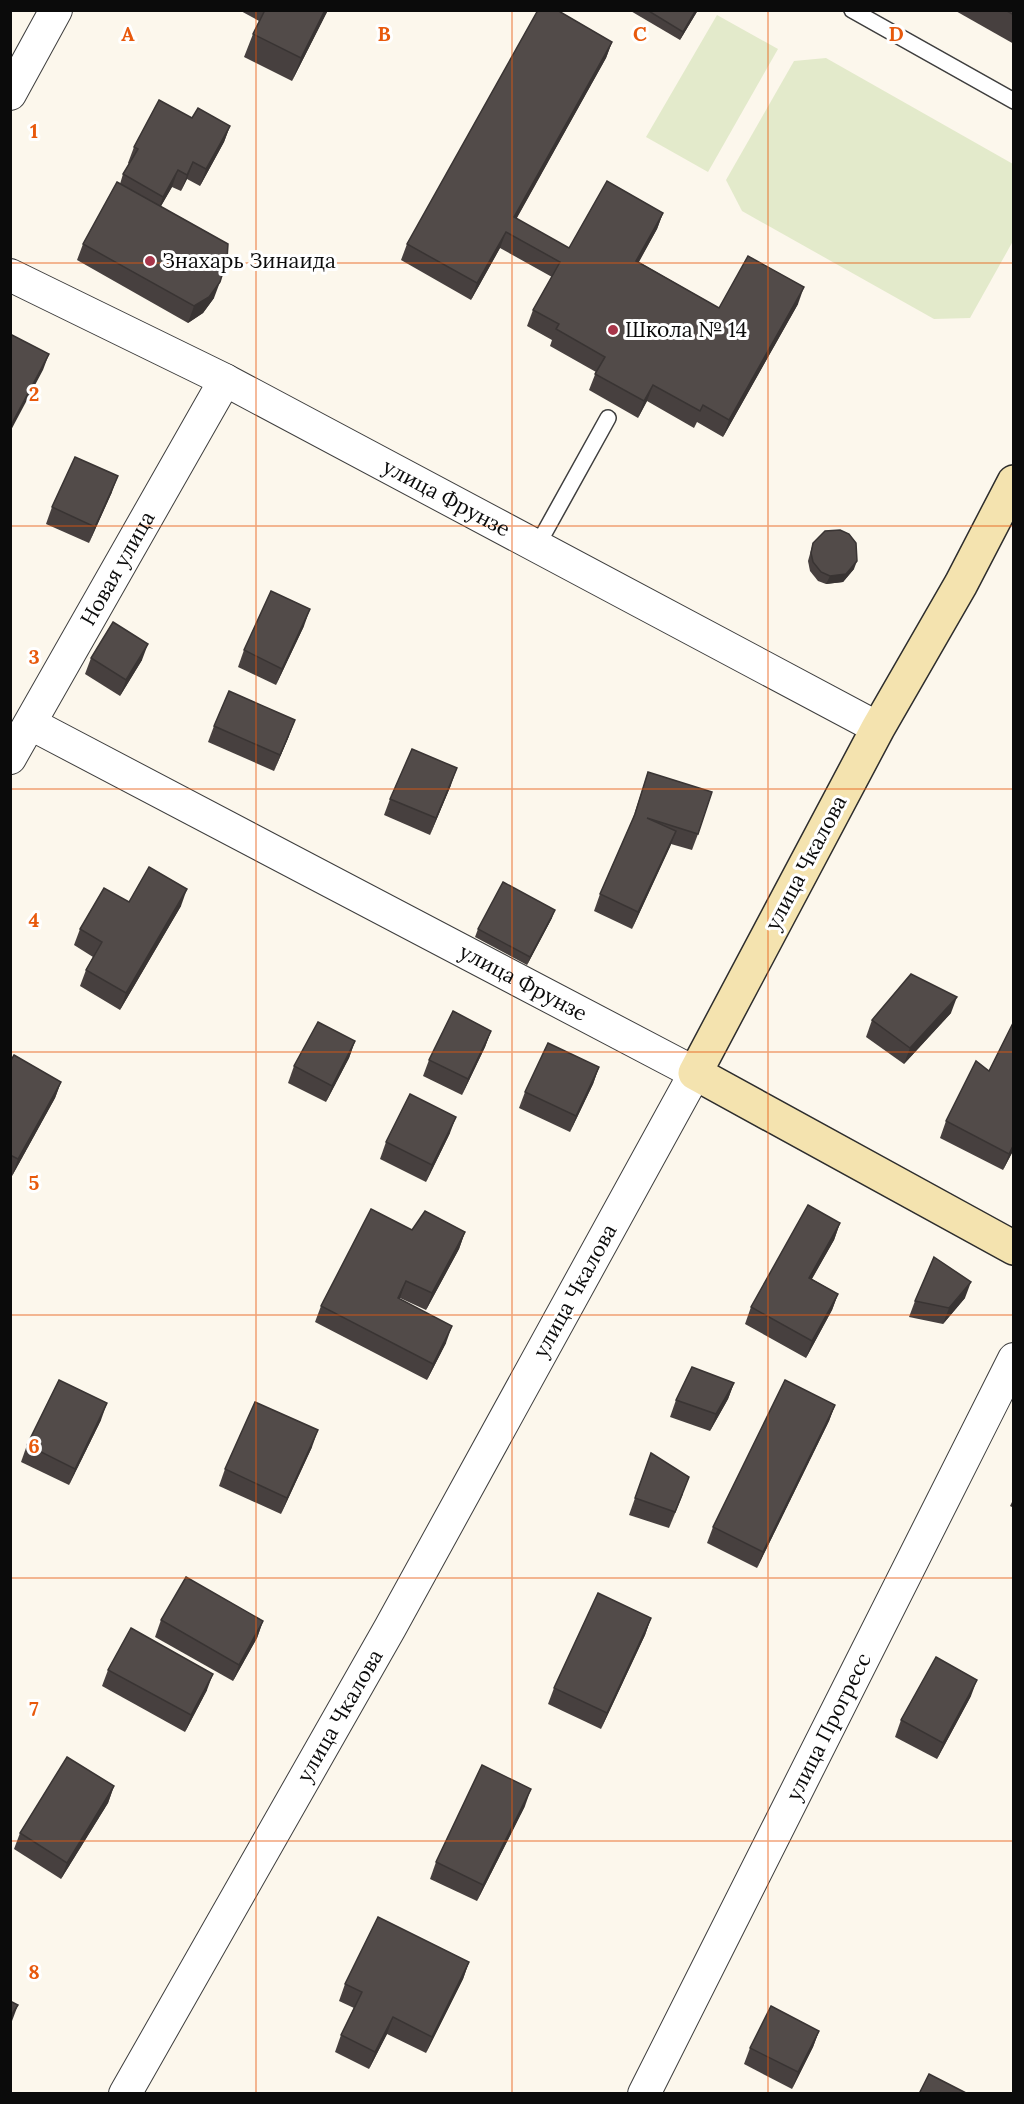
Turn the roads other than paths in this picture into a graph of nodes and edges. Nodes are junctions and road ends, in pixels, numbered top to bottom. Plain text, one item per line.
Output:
1 (56, 10) edge
2 (852, 10) edge
3 (10, 94) edge
4 (1014, 101) edge
5 (10, 275) edge
6 (225, 380) junction
7 (608, 418) dead end
8 (1014, 482) edge
9 (537, 546) junction
10 (31, 724) junction
11 (878, 728) junction
12 (10, 758) edge
13 (695, 1073) junction
14 (1014, 1248) edge
15 (1014, 1359) edge
16 (125, 2094) edge
17 (644, 2094) edge

1 - 3 street
2 - 4 lane
5 - 6 street, улица Фрунзе
6 - 9 street, улица Фрунзе
6 - 10 street, Новая улица
7 - 9 lane
8 - 11 street, улица Чкалова
9 - 11 street, улица Фрунзе
10 - 12 street, Новая улица
10 - 13 street, улица Фрунзе
11 - 13 street, улица Чкалова
13 - 14 street, улица Фрунзе
13 - 16 street, улица Чкалова
15 - 17 street, улица Прогресс

